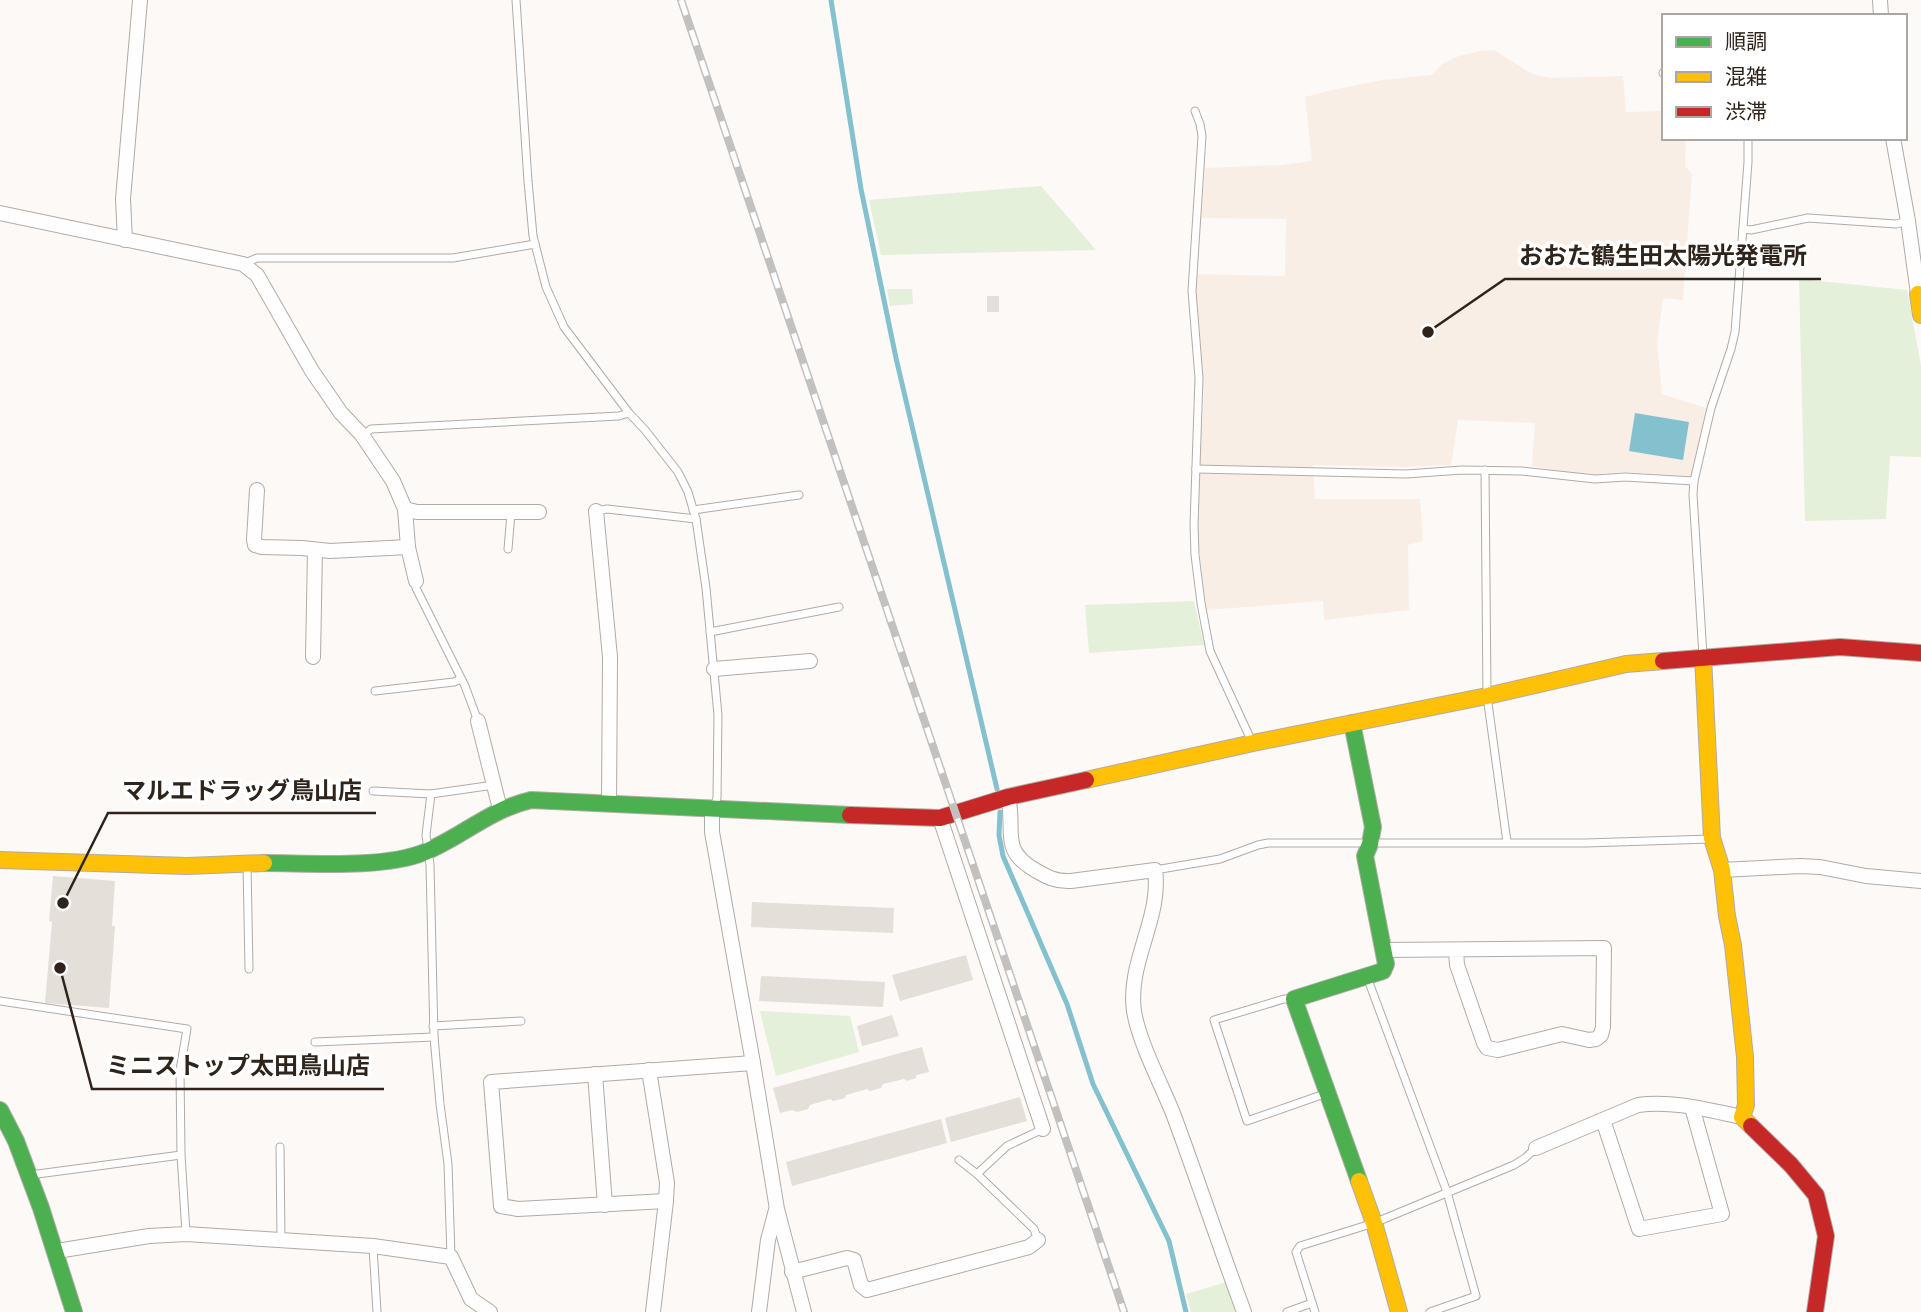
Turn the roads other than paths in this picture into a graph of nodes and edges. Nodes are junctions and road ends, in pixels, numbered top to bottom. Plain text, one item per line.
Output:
1 (140, 0) edge
2 (516, 0) edge
3 (1195, 111) dead end
4 (1748, 140) edge
5 (1894, 140) edge
6 (0, 213) edge
7 (1914, 221) edge
8 (1743, 229) junction
9 (125, 240) junction
10 (535, 244) junction
11 (243, 264) junction
12 (1918, 295) joint
13 (1921, 315) edge
14 (629, 413) junction
15 (362, 435) junction
16 (1196, 469) junction
17 (1485, 470) junction
18 (1694, 481) junction
19 (257, 490) dead end
20 (799, 495) dead end
21 (405, 509) junction
22 (693, 510) junction
23 (596, 511) joint
24 (539, 512) dead end
25 (511, 513) junction
26 (696, 519) junction
27 (408, 547) junction
28 (315, 550) junction
29 (508, 550) dead end
30 (416, 581) joint
31 (839, 607) dead end
32 (710, 632) junction
33 (1921, 653) edge
34 (313, 657) dead end
35 (1703, 657) junction
36 (810, 661) dead end
37 (715, 669) junction
38 (461, 679) junction
39 (375, 691) dead end
40 (1487, 696) junction
41 (478, 722) joint
42 (1352, 723) junction
43 (1253, 743) junction
44 (494, 785) junction
45 (373, 791) dead end
46 (431, 794) junction
47 (1008, 797) junction
48 (609, 804) junction
49 (500, 809) junction
50 (712, 810) junction
51 (940, 818) junction
52 (1712, 838) junction
53 (1507, 842) junction
54 (1370, 844) junction
55 (429, 850) junction
56 (0, 860) edge
57 (247, 863) junction
58 (1155, 870) junction
59 (1722, 870) junction
60 (1921, 881) edge
61 (1385, 950) junction
62 (1456, 950) junction
63 (250, 969) dead end
64 (1367, 976) junction
65 (1294, 999) junction
66 (0, 1002) edge
67 (521, 1021) dead end
68 (433, 1026) junction
69 (434, 1037) junction
70 (315, 1042) dead end
71 (753, 1063) junction
72 (649, 1070) junction
73 (594, 1074) junction
74 (1327, 1093) junction
75 (1692, 1107) junction
76 (0, 1110) edge
77 (1742, 1117) junction
78 (1603, 1119) junction
79 (1043, 1129) joint
80 (280, 1147) dead end
81 (1536, 1148) joint
82 (181, 1155) junction
83 (959, 1160) dead end
84 (977, 1174) junction
85 (29, 1175) junction
86 (1447, 1192) junction
87 (666, 1201) junction
88 (605, 1205) junction
89 (777, 1209) junction
90 (1374, 1223) junction
91 (186, 1234) junction
92 (281, 1240) junction
93 (1038, 1240) joint
94 (373, 1246) junction
95 (57, 1251) junction
96 (451, 1258) junction
97 (792, 1272) junction
98 (1312, 1303) junction
99 (74, 1312) edge
100 (377, 1312) edge
101 (490, 1312) edge
102 (653, 1312) edge
103 (759, 1312) edge
104 (804, 1312) edge
105 (1244, 1312) edge
106 (1287, 1312) edge
107 (1315, 1312) edge
108 (1399, 1312) edge
109 (1430, 1312) edge
110 (1815, 1312) edge

1 - 9 street
2 - 10 lane
3 - 16 lane
4 - 8 lane
5 - 7 street
6 - 9 street
7 - 8 lane
7 - 12 street
8 - 18 lane
9 - 11 street
10 - 11 lane
10 - 14 lane
11 - 15 street
12 - 13 street
14 - 15 lane
14 - 22 lane
15 - 21 street
16 - 17 lane
16 - 43 lane
17 - 18 lane
17 - 40 lane
18 - 35 lane
19 - 28 street
20 - 22 lane
21 - 25 street
21 - 27 street
22 - 26 lane
23 - 26 lane
23 - 48 street
24 - 25 street
25 - 29 lane
26 - 32 lane
27 - 28 street
27 - 30 street
28 - 34 street
30 - 38 lane
31 - 32 lane
32 - 37 lane
33 - 35 street
35 - 40 street
35 - 52 street
36 - 37 street
37 - 50 lane
38 - 39 lane
38 - 41 lane
40 - 42 street
40 - 53 lane
41 - 44 street
42 - 43 street
42 - 54 street
43 - 47 street
44 - 46 lane
44 - 49 street
45 - 46 lane
46 - 55 lane
47 - 51 street
47 - 58 street
48 - 49 street
48 - 50 street
49 - 55 street
50 - 51 street
50 - 71 street
51 - 79 street
52 - 53 lane
52 - 59 street
53 - 54 lane
54 - 58 lane
54 - 61 street
55 - 57 street
55 - 68 lane
56 - 57 street
57 - 63 lane
58 - 105 street
59 - 60 street
59 - 77 street
61 - 62 street
61 - 64 street
62 - 62 street
64 - 65 street
64 - 86 lane
65 - 74 street
65 - 74 lane
66 - 82 lane
67 - 68 lane
68 - 69 lane
69 - 70 lane
69 - 96 lane
71 - 72 street
71 - 89 street
72 - 73 street
72 - 87 street
73 - 88 street
73 - 88 street
74 - 90 street
75 - 77 street
75 - 78 street
75 - 78 street
76 - 85 street
77 - 110 street
78 - 81 street
79 - 84 lane
80 - 92 lane
81 - 86 lane
82 - 85 lane
82 - 91 lane
83 - 84 lane
84 - 93 lane
85 - 95 street
86 - 90 lane
86 - 109 lane
87 - 88 street
87 - 102 street
89 - 97 street
89 - 103 street
90 - 98 lane
90 - 108 street
91 - 92 street
91 - 95 street
92 - 94 street
93 - 97 street
94 - 96 street
94 - 100 lane
95 - 99 street
96 - 101 street
97 - 104 street
98 - 106 lane
98 - 107 lane

